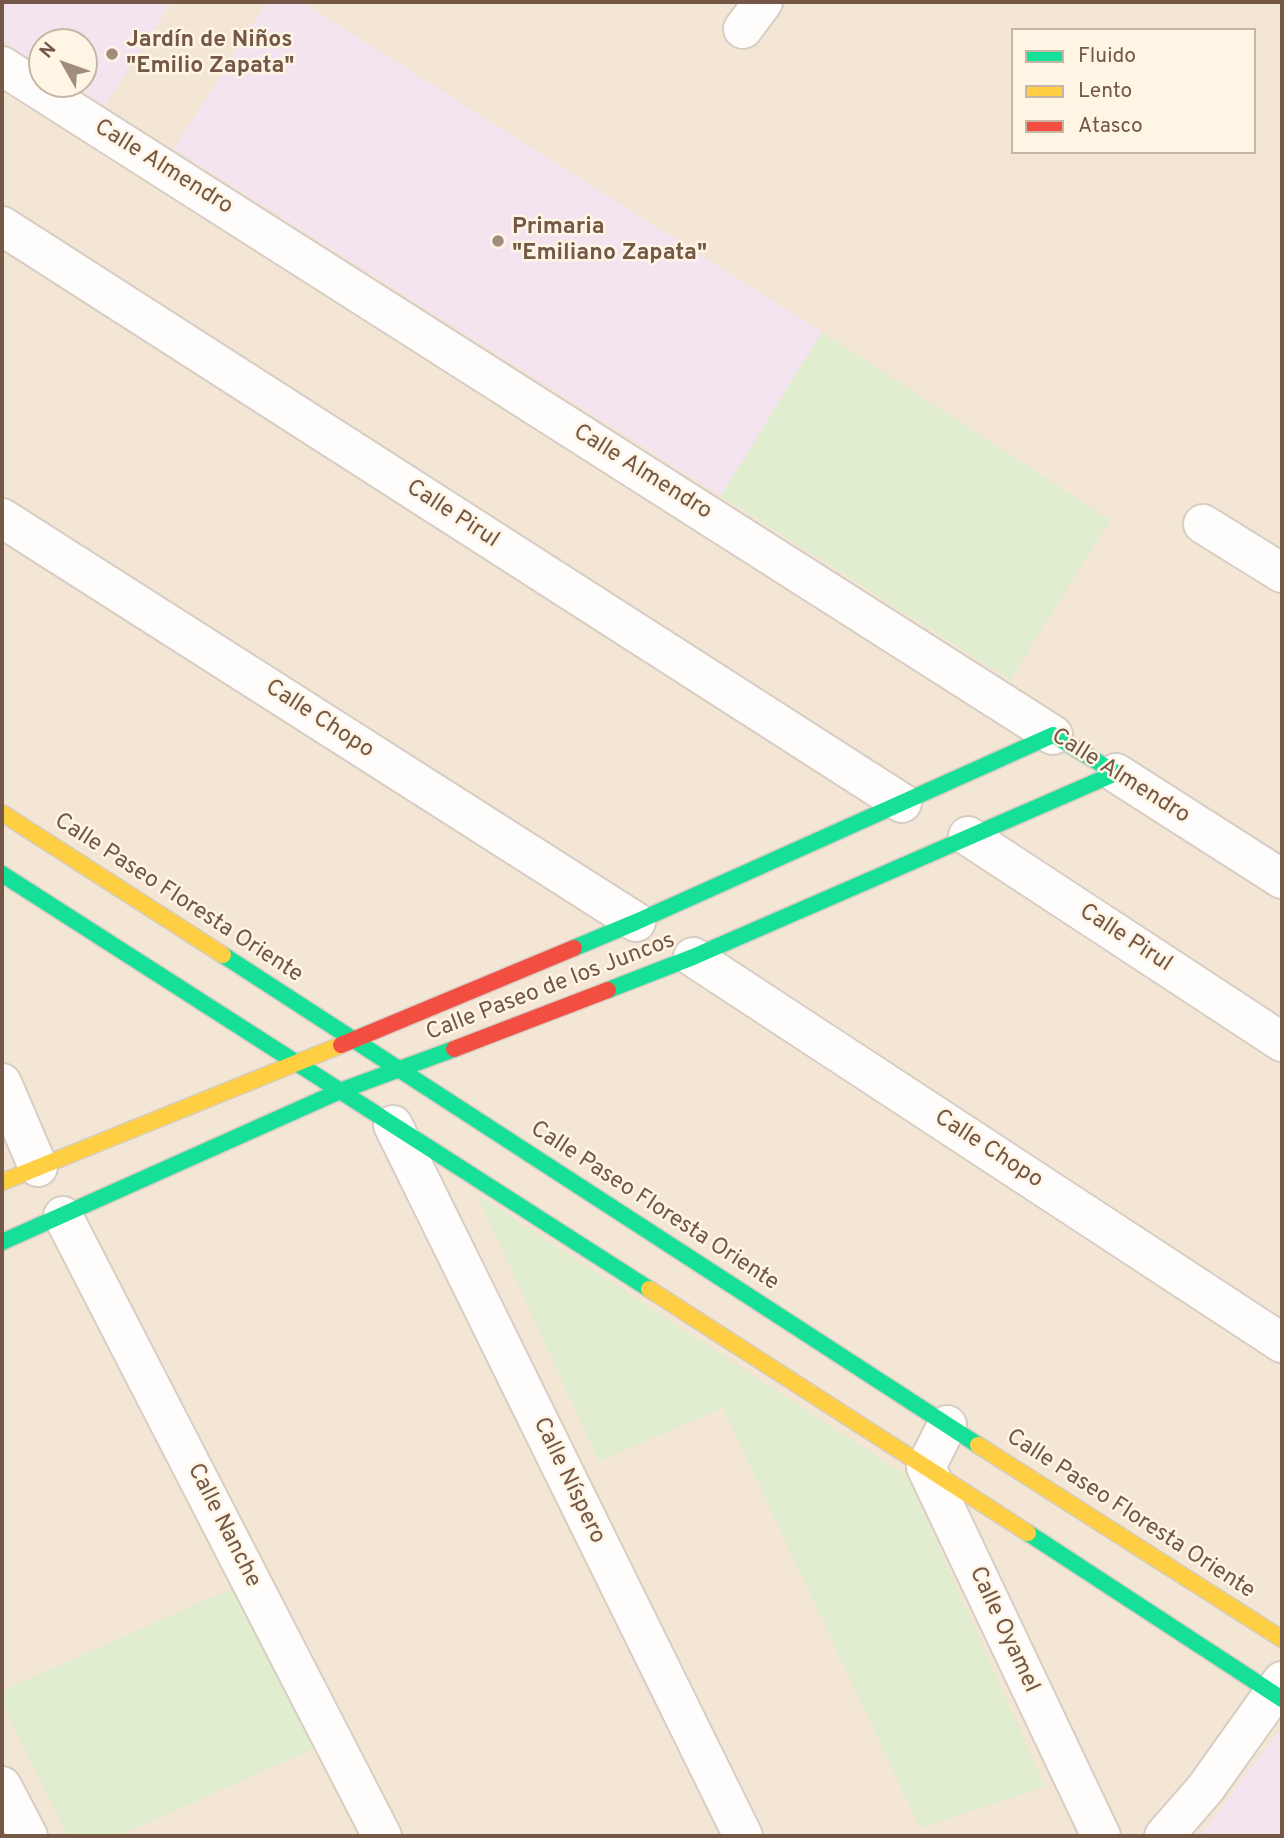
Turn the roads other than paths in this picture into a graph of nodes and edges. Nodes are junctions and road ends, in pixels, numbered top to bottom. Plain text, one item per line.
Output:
1 (2, 66) edge
2 (2, 226) edge
3 (2, 518) edge
4 (1203, 524) dead end
5 (1282, 573) edge
6 (1053, 734) junction
7 (1115, 773) junction
8 (902, 803) junction
9 (2, 813) edge
10 (968, 836) junction
11 (2, 874) edge
12 (1282, 879) edge
13 (636, 922) junction
14 (693, 957) junction
15 (353, 1039) junction
16 (1282, 1042) edge
17 (296, 1063) junction
18 (401, 1070) junction
19 (2, 1083) edge
20 (340, 1091) junction
21 (393, 1125) junction
22 (38, 1167) junction
23 (2, 1182) edge
24 (64, 1216) junction
25 (2, 1241) edge
26 (1282, 1343) edge
27 (947, 1425) junction
28 (926, 1467) junction
29 (1282, 1639) edge
30 (1279, 1691) edge
31 (2, 1786) edge
32 (28, 1836) edge
33 (382, 1836) edge
34 (743, 1836) edge
35 (1101, 1836) edge
36 (1164, 1836) edge

1 - 6 street, Calle Almendro
2 - 8 street, Calle Pirul
3 - 13 street, Calle Chopo
4 - 5 street
6 - 7 street, Calle Almendro
6 - 8 street, Calle Paseo de los Juncos
7 - 10 street, Calle Paseo de los Juncos
7 - 12 street, Calle Almendro
8 - 13 street, Calle Paseo de los Juncos
9 - 15 street, Calle Paseo Floresta Oriente
10 - 14 street, Calle Paseo de los Juncos
10 - 16 street, Calle Pirul
11 - 17 street
13 - 15 street, Calle Paseo de los Juncos
14 - 18 street, Calle Paseo de los Juncos
14 - 26 street, Calle Chopo
15 - 17 street, Calle Paseo de los Juncos
15 - 18 street, Calle Paseo Floresta Oriente
17 - 20 street
17 - 22 street, Calle Paseo de los Juncos
18 - 20 street, Calle Paseo de los Juncos
18 - 27 street, Calle Paseo Floresta Oriente
19 - 22 street
20 - 21 street
20 - 24 street, Calle Paseo de los Juncos
21 - 28 street
21 - 34 street, Calle Níspero
22 - 23 street, Calle Paseo de los Juncos
24 - 25 street, Calle Paseo de los Juncos
24 - 33 street, Calle Nanche
27 - 28 street
27 - 29 street, Calle Paseo Floresta Oriente
28 - 30 street
28 - 35 street, Calle Oyamel
30 - 36 street
31 - 32 street

